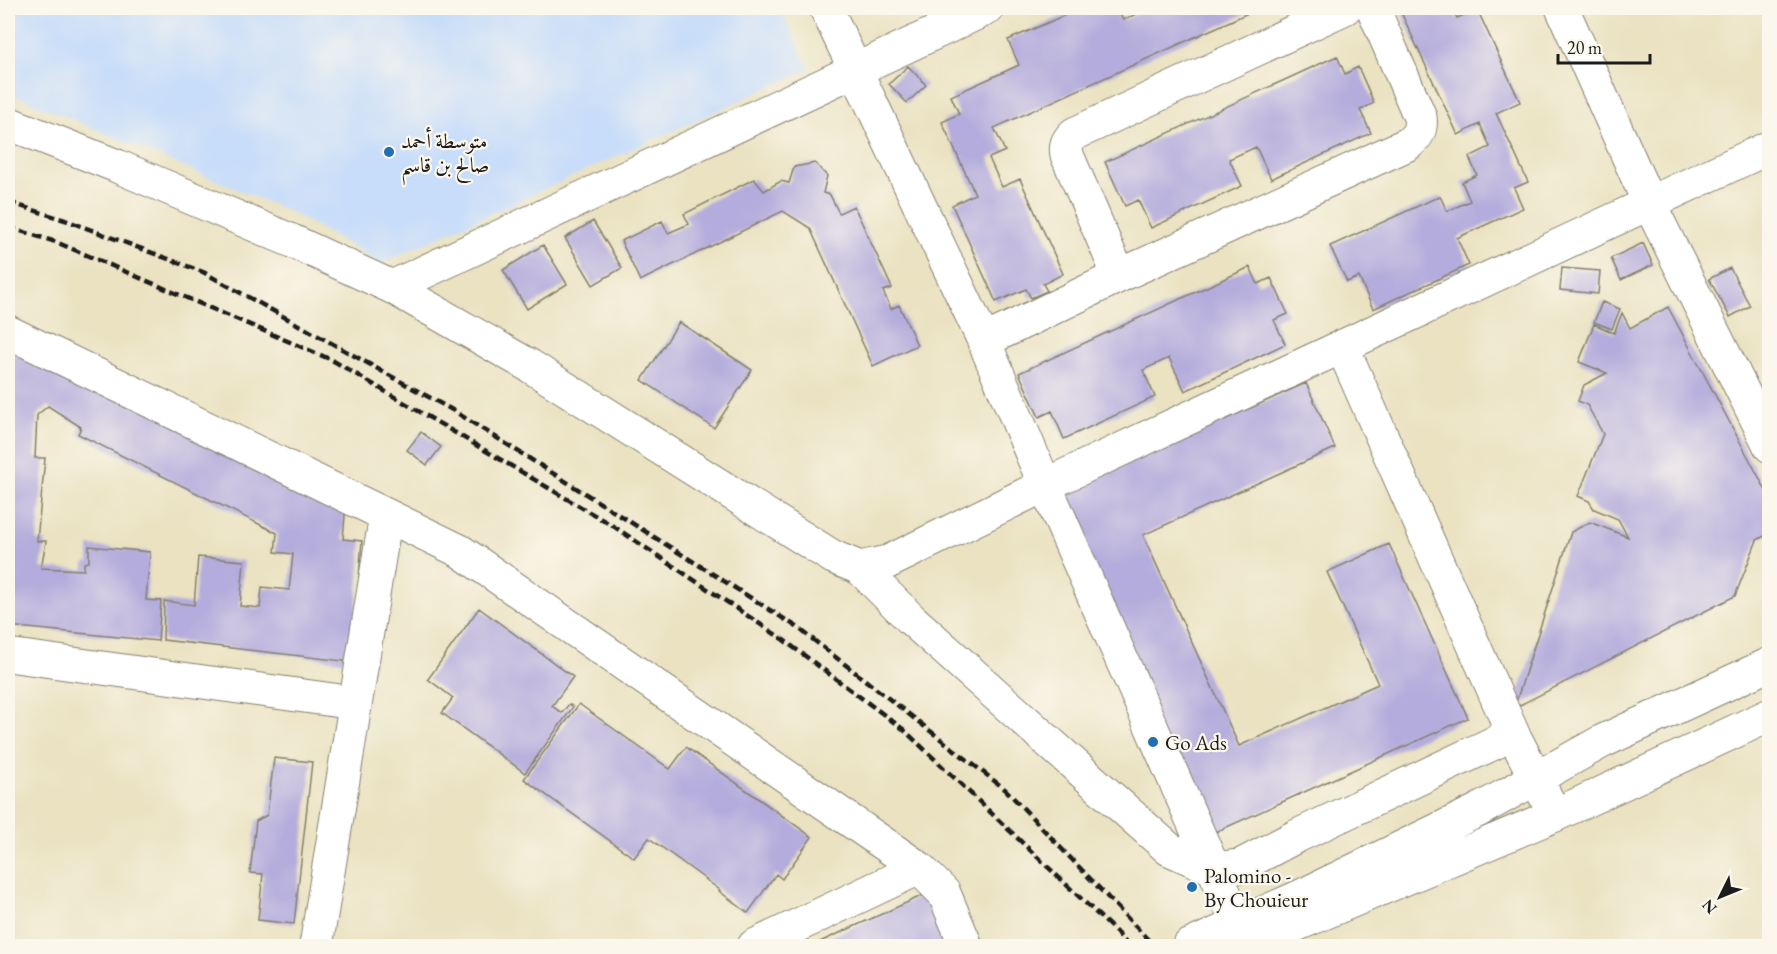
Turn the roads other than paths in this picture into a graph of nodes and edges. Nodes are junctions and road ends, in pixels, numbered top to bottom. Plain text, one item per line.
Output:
1 (826, 8) edge
2 (988, 8) edge
3 (1345, 8) edge
4 (1373, 8) edge
5 (1562, 8) edge
6 (855, 69) junction
7 (8, 123) edge
8 (1770, 147) edge
9 (1649, 203) junction
10 (1119, 276) junction
11 (392, 287) junction
12 (8, 332) edge
13 (984, 341) junction
14 (1342, 346) junction
15 (1770, 446) edge
16 (1046, 485) junction
17 (386, 515) junction
18 (861, 568) junction
19 (8, 655) edge
20 (1770, 664) edge
21 (355, 703) junction
22 (1770, 715) edge
23 (1514, 734) junction
24 (1536, 778) junction
25 (1555, 816) junction
26 (919, 868) junction
27 (1214, 869) junction
28 (1241, 935) edge
29 (316, 946) edge
30 (754, 946) edge
31 (966, 946) edge
32 (1189, 946) edge

1 - 6 street
2 - 6 street
3 - 10 street
4 - 10 street
5 - 9 street
6 - 11 street
6 - 13 street
7 - 11 street
8 - 9 street
9 - 14 street
9 - 15 street
10 - 13 street
11 - 18 street
12 - 17 street
13 - 16 street
14 - 16 street
14 - 23 street
16 - 18 street
16 - 27 street
17 - 21 street
17 - 26 street
18 - 27 street
19 - 21 street
20 - 24 street
21 - 29 street
22 - 25 street
23 - 24 street
23 - 27 street
24 - 25 street
24 - 28 street
25 - 28 street
26 - 30 street
26 - 31 street
27 - 28 street
28 - 32 street

